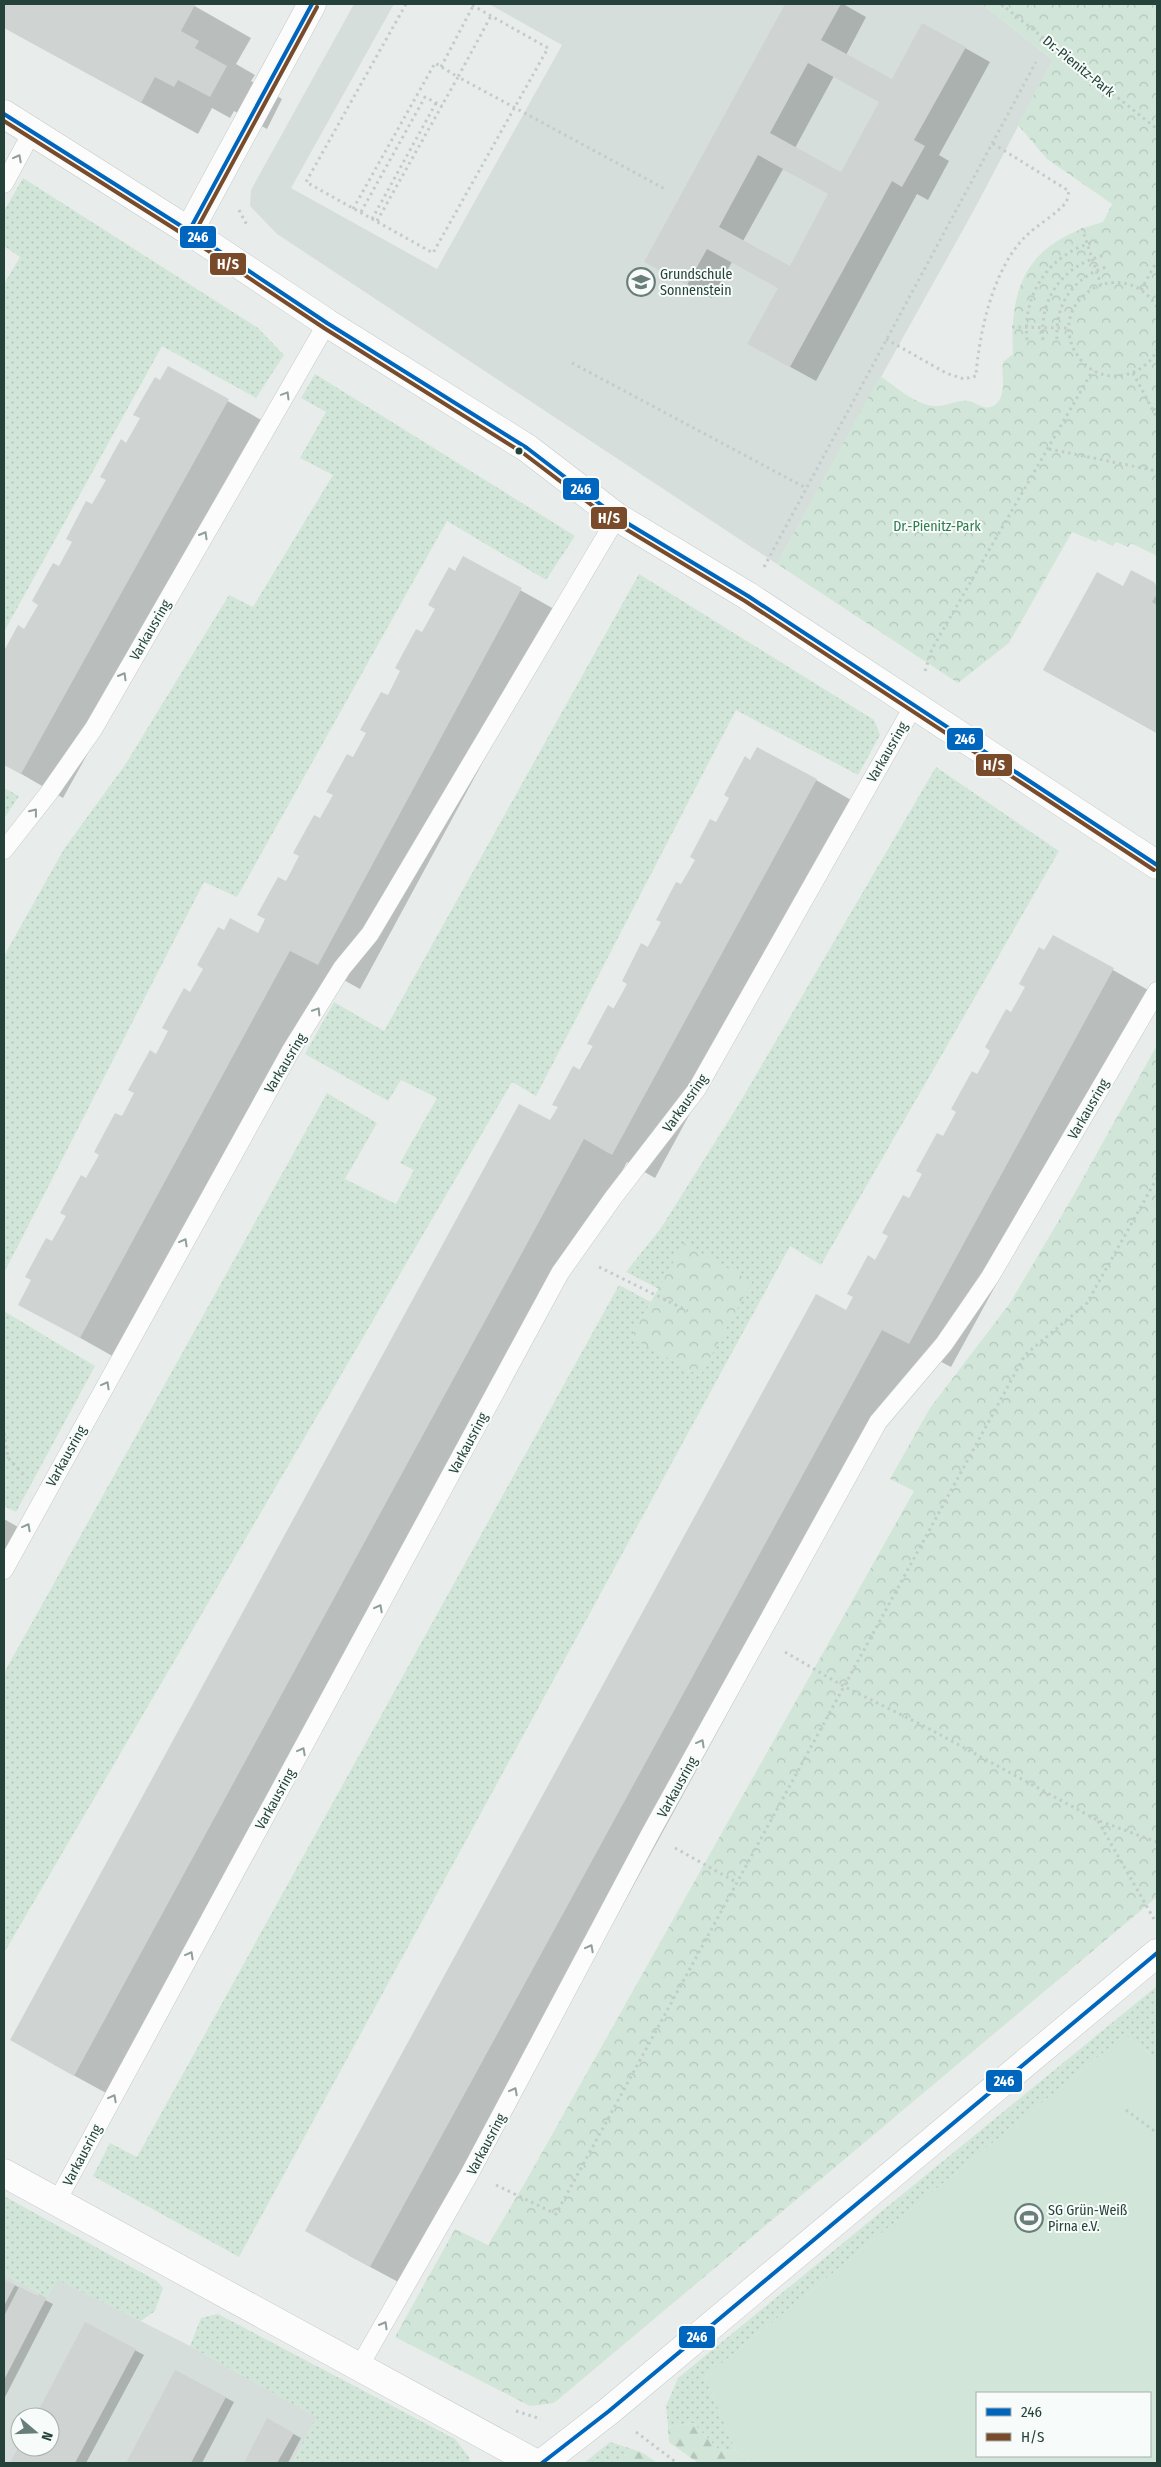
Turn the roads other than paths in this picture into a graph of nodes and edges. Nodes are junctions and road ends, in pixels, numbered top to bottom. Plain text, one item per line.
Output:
1 (312, 4) edge
2 (4, 114) edge
3 (32, 132) junction
4 (4, 184) edge
5 (189, 231) junction
6 (327, 323) junction
7 (617, 517) junction
8 (914, 705) junction
9 (4, 850) edge
10 (1157, 865) edge
11 (1157, 991) edge
12 (4, 1570) edge
13 (1157, 1953) edge
14 (4, 2173) edge
15 (56, 2203) junction
16 (359, 2367) junction
17 (536, 2463) edge
18 (542, 2463) edge

1 - 5 street
2 - 3 street, Varkausring
4 -> 3 lane
3 - 5 street, Varkausring
5 - 6 street, Varkausring
6 - 7 street, Varkausring
9 -> 6 lane, Varkausring
7 - 8 street, Varkausring
12 -> 7 lane, Varkausring
8 - 10 street, Varkausring
15 -> 8 lane, Varkausring
16 -> 11 lane, Varkausring
13 - 18 street
14 - 15 street, Varkausring
15 - 16 street, Varkausring
16 - 17 street, Varkausring

